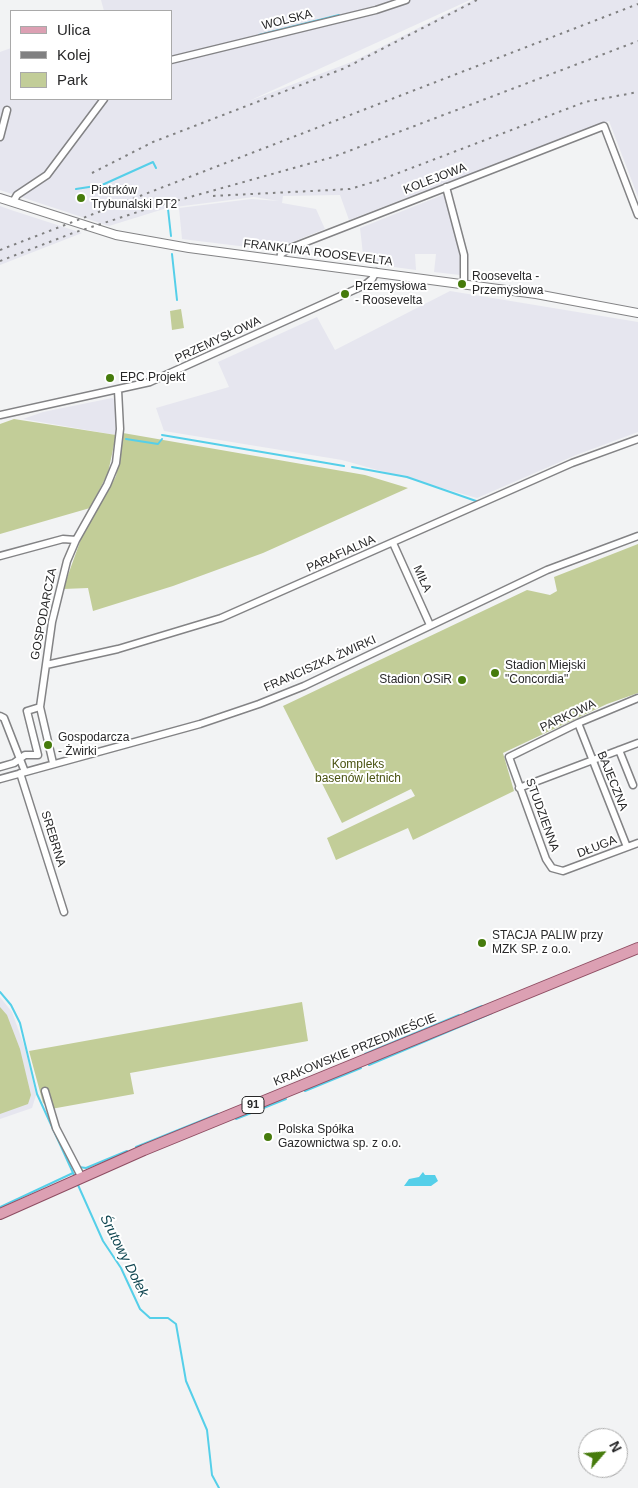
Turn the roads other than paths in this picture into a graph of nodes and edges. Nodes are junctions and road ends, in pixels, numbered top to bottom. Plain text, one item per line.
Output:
1 (406, 0) edge
2 (172, 60) edge
3 (103, 100) edge
4 (7, 110) dead end
5 (0, 137) edge
6 (446, 187) junction
7 (0, 198) edge
8 (13, 202) junction
9 (638, 215) edge
10 (280, 259) junction
11 (376, 272) junction
12 (464, 284) junction
13 (638, 313) edge
14 (118, 390) junction
15 (0, 415) edge
16 (638, 438) edge
17 (638, 536) edge
18 (76, 540) junction
19 (393, 543) junction
20 (0, 556) edge
21 (430, 625) junction
22 (46, 665) junction
23 (638, 698) edge
24 (40, 706) junction
25 (0, 716) edge
26 (578, 723) junction
27 (638, 743) edge
28 (619, 750) junction
29 (509, 756) joint
30 (19, 759) junction
31 (592, 760) junction
32 (53, 763) junction
33 (0, 767) edge
34 (22, 772) junction
35 (0, 779) edge
36 (633, 785) dead end
37 (519, 788) junction
38 (638, 843) edge
39 (627, 847) junction
40 (563, 871) joint
41 (64, 912) dead end
42 (638, 948) edge
43 (46, 1091) dead end
44 (81, 1176) junction
45 (0, 1214) edge

1 - 2 street, WOLSKA
3 - 8 street
4 - 5 street
6 - 9 street, KOLEJOWA
6 - 10 street, KOLEJOWA
6 - 12 street
7 - 8 street, FRANKLINA ROOSEVELTA
8 - 10 street, FRANKLINA ROOSEVELTA
10 - 11 street, FRANKLINA ROOSEVELTA
11 - 12 street, FRANKLINA ROOSEVELTA
11 - 14 street, PRZEMYSŁOWA
12 - 13 street, FRANKLINA ROOSEVELTA
14 - 15 street, PRZEMYSŁOWA
14 - 18 street, GOSPODARCZA
16 - 19 street, PARAFIALNA
17 - 21 street, FRANCISZKA ŻWIRKI
18 - 20 street
18 - 22 street, GOSPODARCZA
19 - 21 street, MIŁA
19 - 22 street, PARAFIALNA
21 - 32 street, FRANCISZKA ŻWIRKI
22 - 24 street, GOSPODARCZA
23 - 26 street, PARKOWA
24 - 30 street
24 - 32 street, GOSPODARCZA
25 - 30 street, SREBRNA
26 - 29 street, PARKOWA
26 - 31 street, BAJECZNA
27 - 28 street
28 - 31 street
28 - 36 street
29 - 37 street, STUDZIENNA
30 - 33 street
30 - 34 street, SREBRNA
31 - 37 street
31 - 39 street, BAJECZNA
32 - 34 street, FRANCISZKA ŻWIRKI
34 - 35 street, FRANCISZKA ŻWIRKI
34 - 41 street, SREBRNA
37 - 40 street, STUDZIENNA
38 - 39 street, DŁUGA
39 - 40 street, DŁUGA
42 - 44 main road, KRAKOWSKIE PRZEDMIEŚCIE / 91
43 - 44 street
44 - 45 main road, KRAKOWSKIE PRZEDMIEŚCIE / 91

